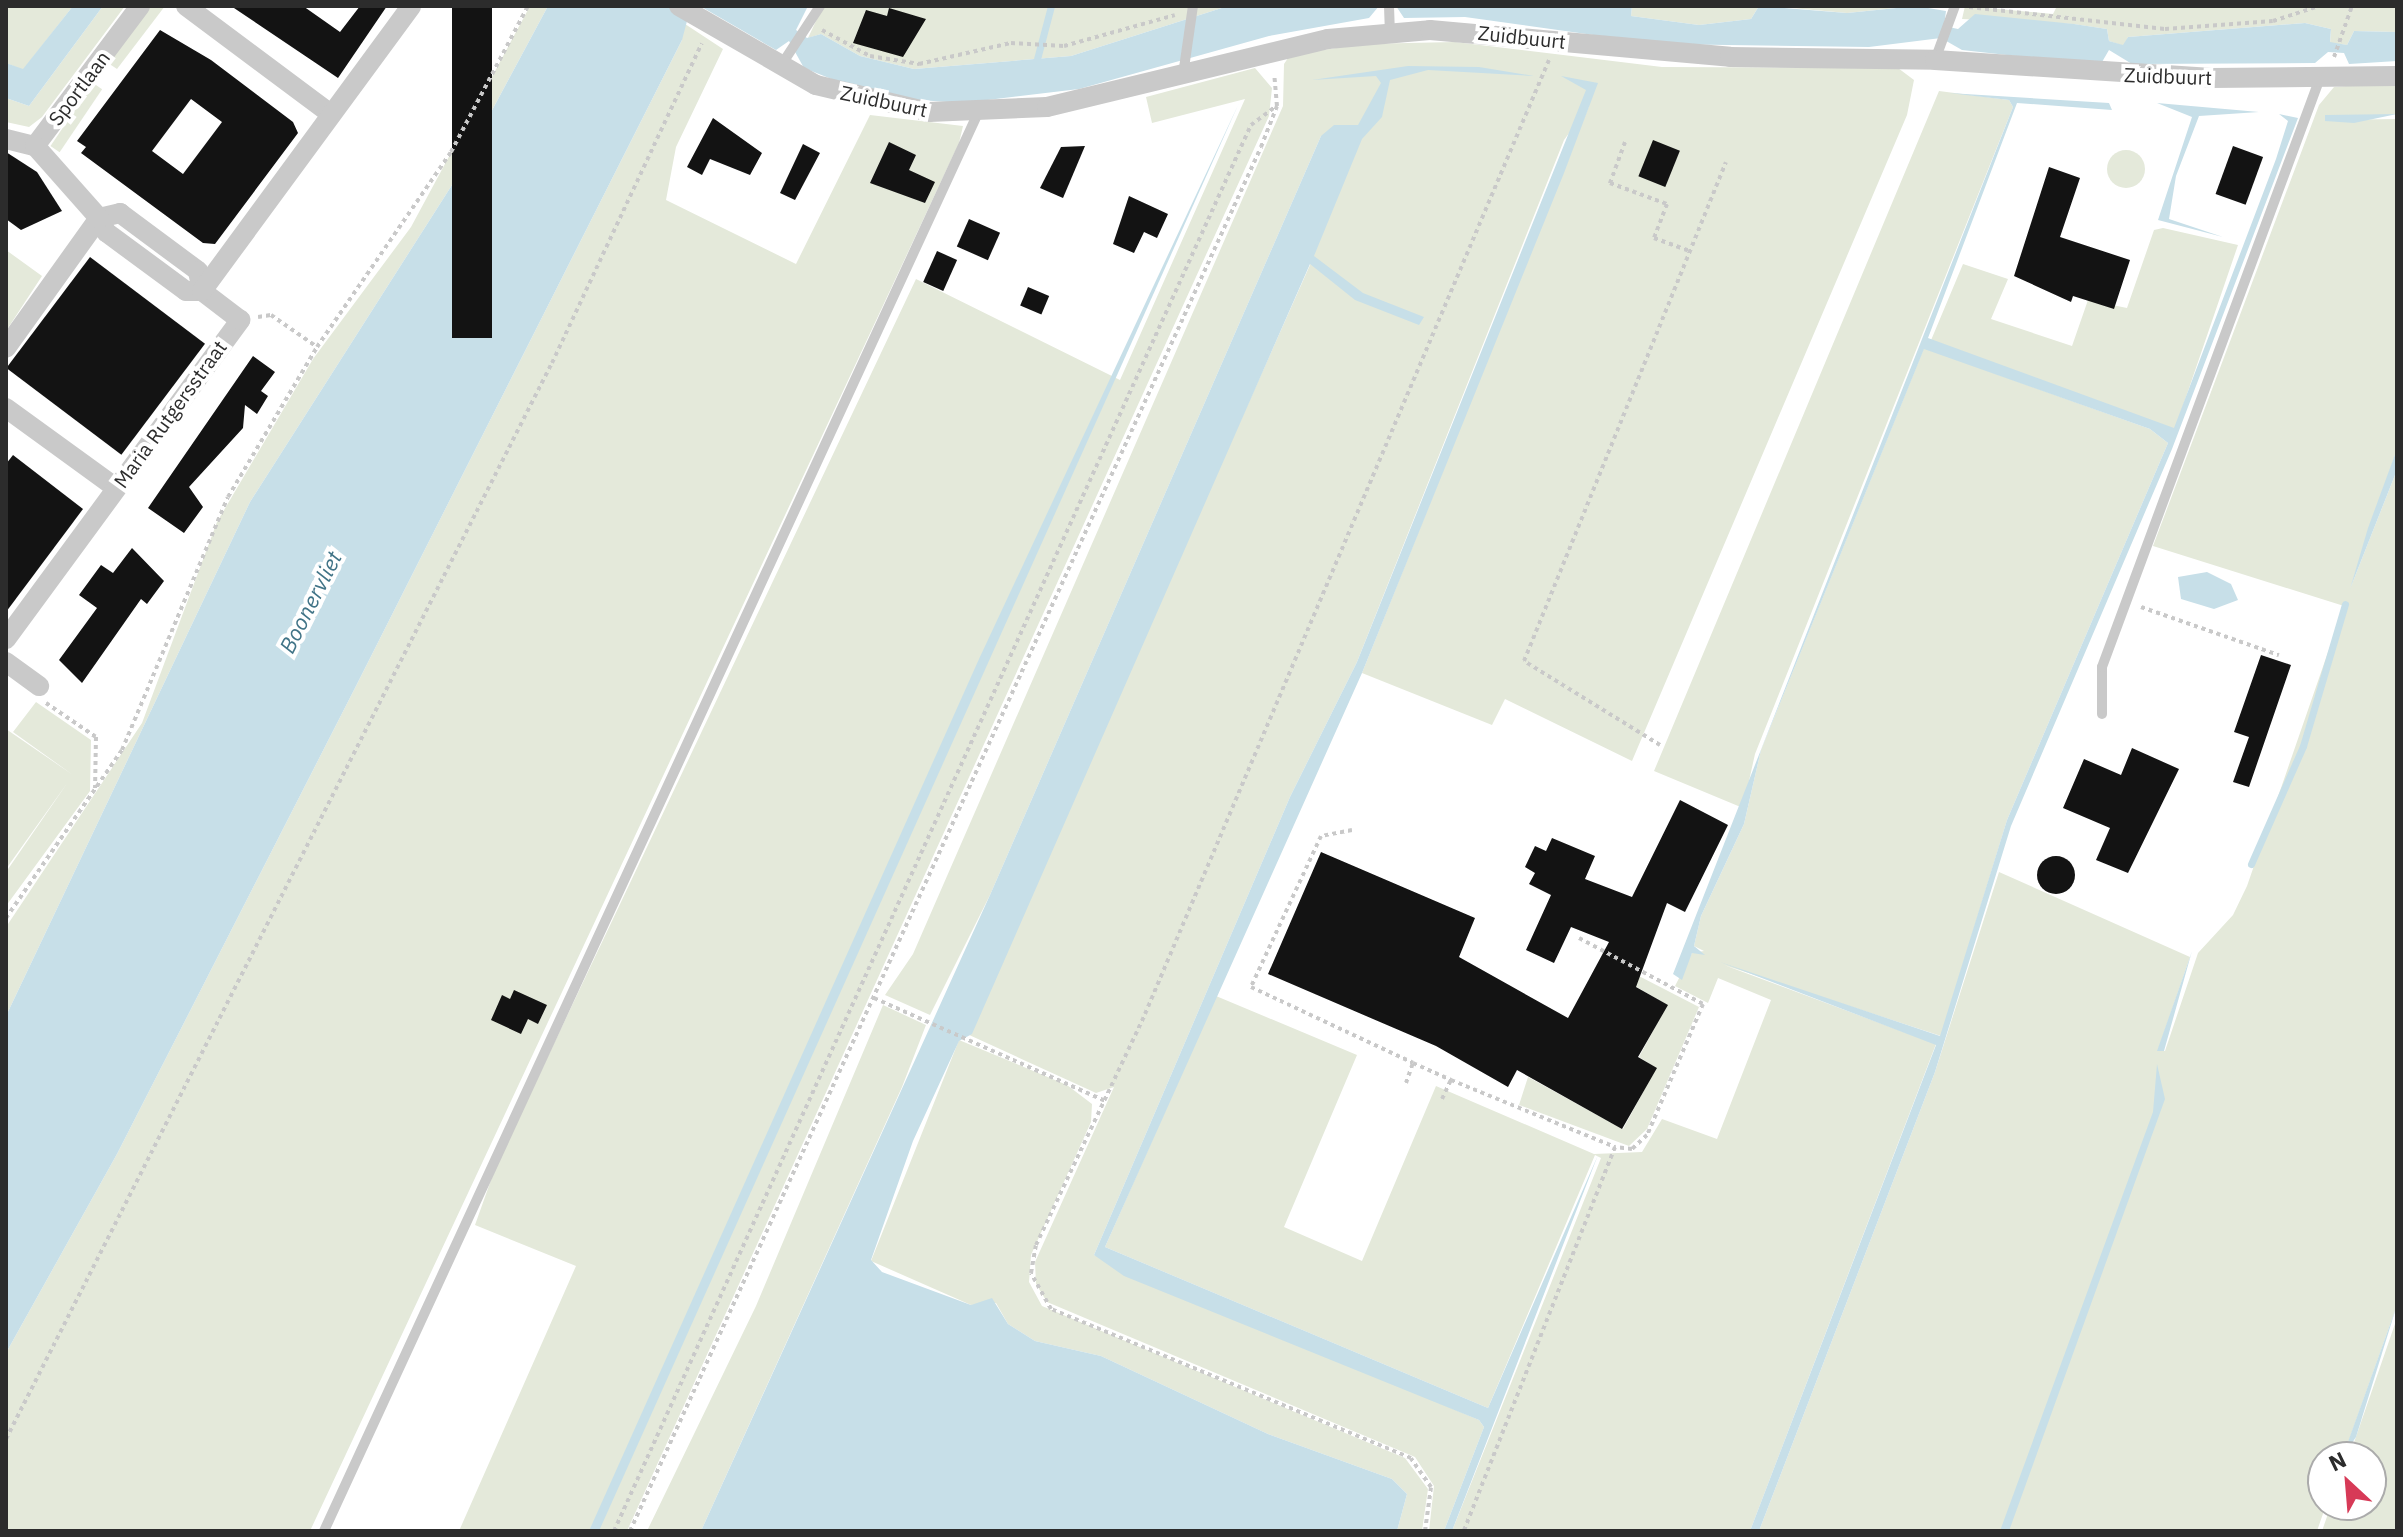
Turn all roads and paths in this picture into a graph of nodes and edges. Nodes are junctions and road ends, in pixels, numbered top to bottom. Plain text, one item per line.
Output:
1 (140, 6) edge
2 (186, 6) edge
3 (411, 6) edge
4 (820, 6) edge
5 (1389, 6) edge
6 (1955, 6) edge
7 (1967, 6) edge
8 (2319, 6) edge
9 (2352, 6) edge
10 (525, 7) edge
11 (684, 10) edge
12 (1192, 11) edge
13 (811, 21) junction
14 (711, 27) junction
15 (1390, 31) junction
16 (2341, 33) dead end
17 (1553, 40) junction
18 (1268, 52) junction
19 (1935, 60) junction
20 (779, 68) junction
21 (1184, 68) junction
22 (2397, 76) edge
23 (2320, 78) junction
24 (1277, 106) junction
25 (978, 113) junction
26 (331, 114) junction
27 (6, 139) edge
28 (1625, 142) dead end
29 (35, 146) junction
30 (1726, 162) dead end
31 (99, 218) junction
32 (1690, 251) junction
33 (202, 291) junction
34 (271, 315) dead end
35 (317, 347) junction
36 (6, 348) edge
37 (6, 408) edge
38 (116, 488) junction
39 (2131, 589) junction
40 (6, 639) edge
41 (2279, 655) dead end
42 (6, 662) edge
43 (39, 686) joint
44 (2102, 714) dead end
45 (1660, 745) dead end
46 (95, 791) junction
47 (1352, 830) dead end
48 (6, 918) edge
49 (1579, 938) dead end
50 (873, 998) junction
51 (1413, 1063) junction
52 (1451, 1080) junction
53 (1406, 1083) dead end
54 (1442, 1099) dead end
55 (1105, 1101) junction
56 (1615, 1147) junction
57 (6, 1439) edge
58 (324, 1531) edge
59 (614, 1531) edge
60 (630, 1531) edge
61 (1425, 1531) edge
62 (1464, 1531) edge

1 - 29 street, Sportlaan
2 - 26 street
3 - 26 street
4 - 13 lane
5 - 15 lane
6 - 19 lane
7 - 8 path
9 - 16 path
10 - 35 path
11 - 14 street, Zuidbuurt
12 - 13 path
12 - 21 lane
13 - 20 lane
14 - 20 street, Zuidbuurt
14 - 57 path
15 - 17 street, Zuidbuurt
15 - 18 street, Zuidbuurt
17 - 19 street, Zuidbuurt
17 - 55 path
18 - 21 street, Zuidbuurt
18 - 24 path
19 - 23 street, Zuidbuurt
20 - 25 street, Zuidbuurt
21 - 25 street, Zuidbuurt
22 - 23 street, Zuidbuurt
23 - 39 lane
24 - 50 path
24 - 59 path
25 - 58 lane
26 - 33 street
27 - 29 street, Sportlaan
28 - 32 path
29 - 31 street
30 - 32 path
31 - 33 street
31 - 36 street
32 - 45 path
33 - 38 street, Maria Rutgersstraat
34 - 35 path
35 - 46 path
37 - 38 street
38 - 40 street, Maria Rutgersstraat
39 - 41 path
39 - 44 lane
42 - 43 street
43 - 46 path
46 - 48 path
47 - 51 path
49 - 56 path
50 - 55 path
50 - 60 path
51 - 52 path
51 - 53 path
52 - 54 path
52 - 56 path
55 - 61 path
56 - 62 path

